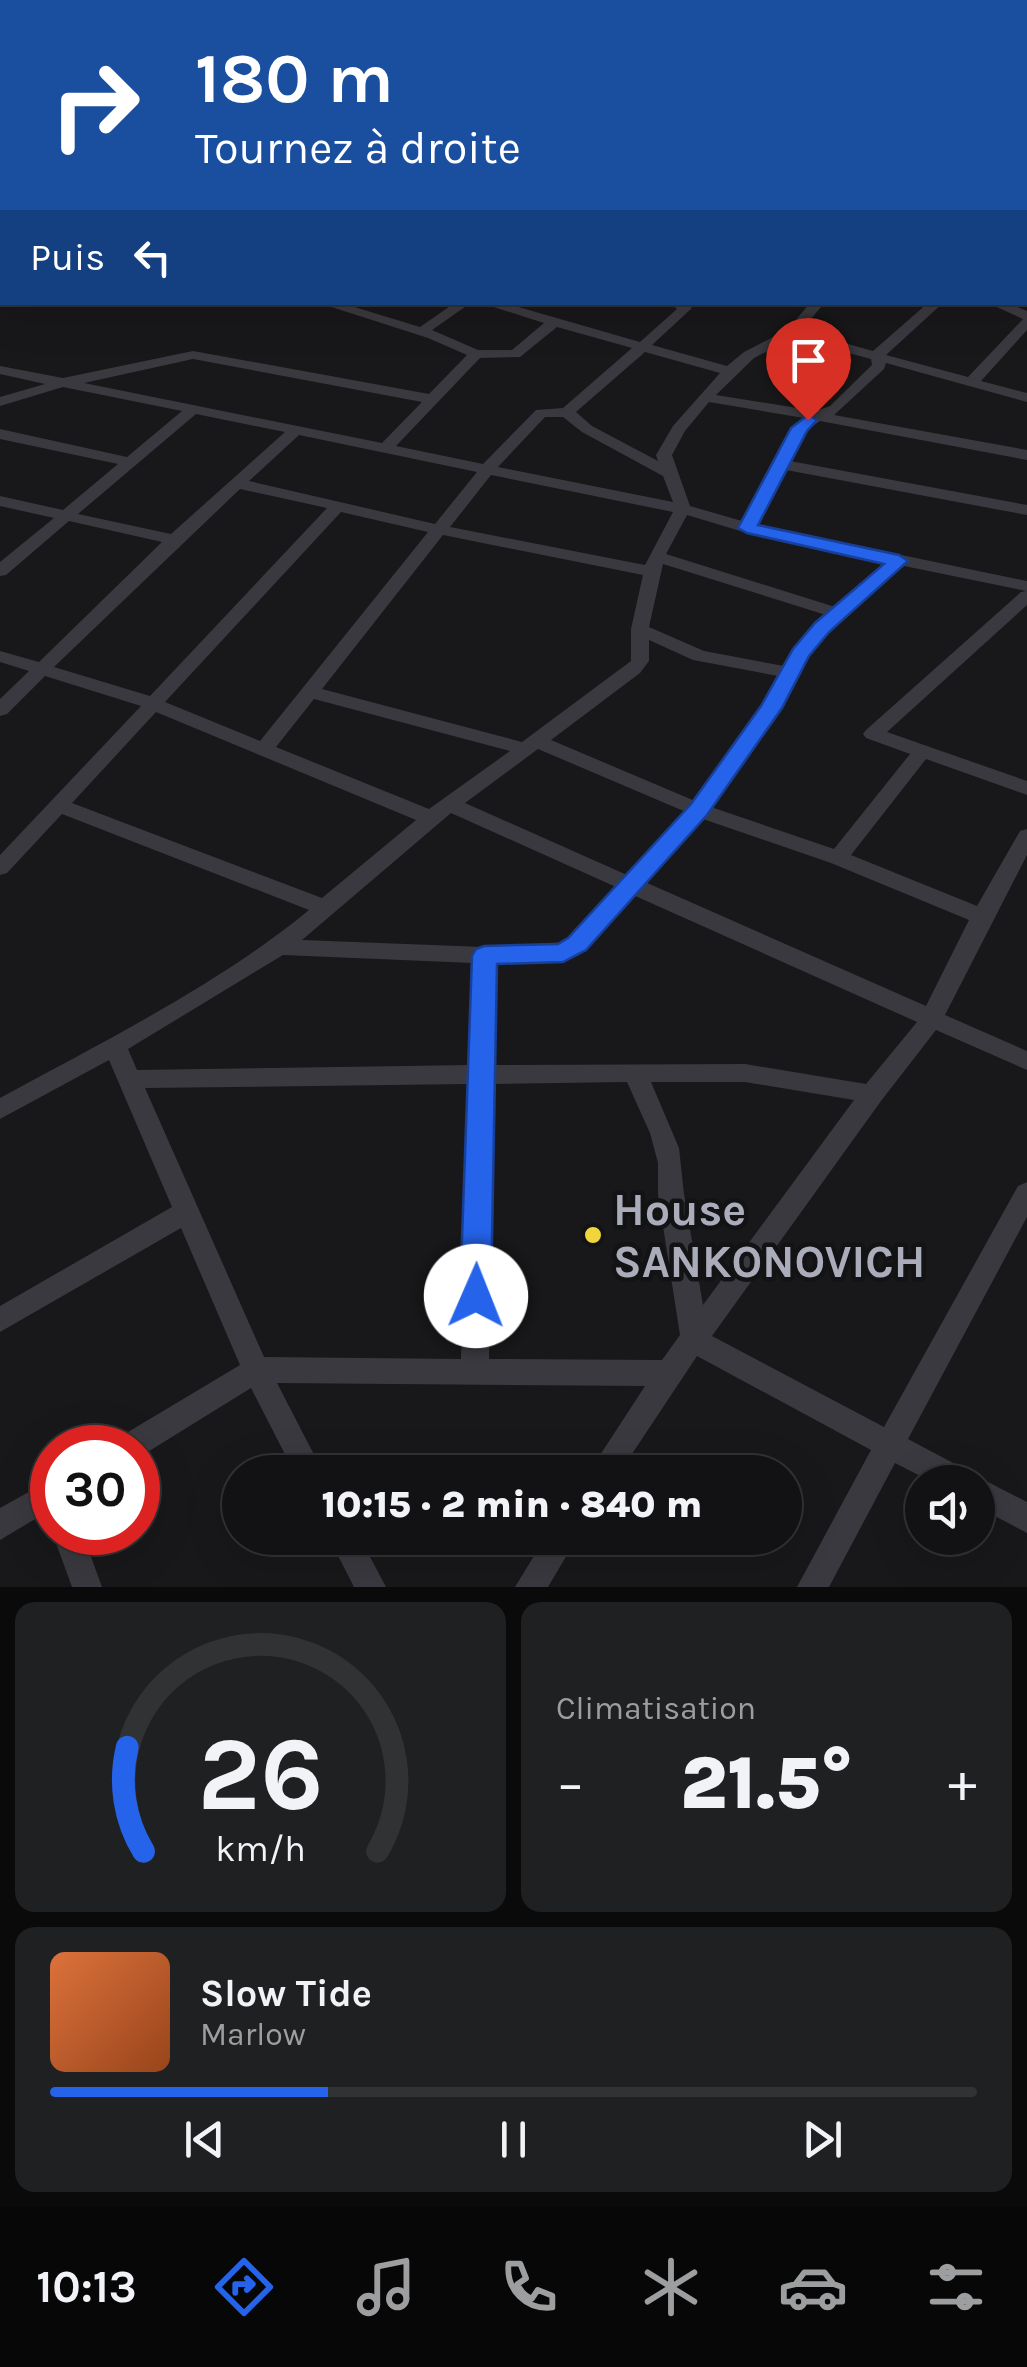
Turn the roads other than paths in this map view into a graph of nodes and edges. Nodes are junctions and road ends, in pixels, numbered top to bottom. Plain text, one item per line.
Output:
1 (338, 305) edge
2 (462, 305) edge
3 (494, 305) edge
4 (680, 305) edge
5 (816, 305) edge
6 (935, 305) edge
7 (998, 305) edge
8 (1027, 319) edge
9 (554, 322) junction
10 (421, 332) junction
11 (792, 333) junction
12 (643, 347) junction
13 (476, 354) junction
14 (878, 355) junction
15 (0, 370) edge
16 (730, 371) junction
17 (62, 383) junction
18 (970, 383) junction
19 (703, 398) junction
20 (1027, 398) edge
21 (430, 399) junction
22 (0, 402) edge
23 (191, 411) junction
24 (567, 412) junction
25 (817, 416) junction
26 (294, 432) junction
27 (0, 434) edge
28 (384, 450) junction
29 (1027, 455) edge
30 (132, 463) junction
31 (781, 464) junction
32 (487, 470) junction
33 (668, 472) junction
34 (237, 483) junction
35 (0, 501) edge
36 (337, 507) junction
37 (683, 509) junction
38 (1027, 510) edge
39 (62, 516) junction
40 (747, 528) junction
41 (441, 530) junction
42 (174, 540) junction
43 (899, 561) junction
44 (655, 564) junction
45 (0, 571) edge
46 (1027, 586) edge
47 (1027, 596) edge
48 (838, 612) junction
49 (640, 630) junction
50 (0, 656) edge
51 (44, 670) junction
52 (790, 673) junction
53 (311, 692) junction
54 (150, 704) junction
55 (0, 710) edge
56 (532, 745) junction
57 (265, 748) junction
58 (922, 750) junction
59 (1023, 780) edge
60 (59, 805) junction
61 (451, 806) junction
62 (699, 810) junction
63 (431, 818) junction
64 (1027, 836) edge
65 (838, 858) junction
66 (0, 868) edge
67 (630, 888) junction
68 (323, 907) junction
69 (982, 917) junction
70 (278, 948) junction
71 (484, 956) junction
72 (931, 1020) junction
73 (115, 1046) junction
74 (1027, 1061) edge
75 (636, 1074) junction
76 (480, 1075) junction
77 (132, 1079) junction
78 (872, 1094) junction
79 (0, 1109) edge
80 (1027, 1193) edge
81 (189, 1210) junction
82 (0, 1320) edge
83 (695, 1341) junction
84 (256, 1370) junction
85 (474, 1370) junction
86 (669, 1373) junction
87 (160, 1428) edge
88 (889, 1445) junction
89 (300, 1455) edge
90 (615, 1455) edge
91 (927, 1465) edge
92 (995, 1501) edge
93 (30, 1507) edge
94 (1027, 1518) edge
95 (0, 1525) edge
96 (76, 1555) edge
97 (353, 1555) edge
98 (551, 1555) edge
99 (87, 1587) edge
100 (371, 1587) edge
101 (530, 1587) edge
102 (812, 1587) edge

1 - 10 street
2 - 10 street
3 - 9 street
4 - 12 street
5 - 11 street
6 - 14 street
7 - 8 street
8 - 18 street
9 - 12 street
9 - 13 street
10 - 13 street
11 - 14 street
11 - 16 street
12 - 16 street
12 - 24 street
13 - 21 street
14 - 18 street
14 - 25 street
15 - 17 street
16 - 19 street
17 - 21 street
17 - 22 street
17 - 23 street
18 - 20 street
19 - 25 street
19 - 33 street
21 - 28 street
23 - 26 street
23 - 30 street
24 - 32 street
24 - 33 street
25 - 29 street
25 - 31 street
26 - 28 street
26 - 34 street
27 - 30 street
28 - 32 street
30 - 39 street
31 - 38 street
31 - 40 street
32 - 37 street
32 - 41 street
33 - 37 street
34 - 36 street
34 - 42 street
35 - 39 street
36 - 41 street
36 - 54 street
37 - 40 street
37 - 44 street
39 - 42 street
39 - 45 street
40 - 43 street
41 - 44 street
41 - 53 street
42 - 51 street
43 - 46 street
43 - 48 street
44 - 48 street
44 - 49 street
47 - 58 street
48 - 52 street
49 - 52 street
49 - 56 street
50 - 51 street
51 - 54 street
51 - 55 street
52 - 62 street
53 - 56 street
53 - 57 street
54 - 57 street
54 - 60 street
56 - 61 street
56 - 62 street
57 - 63 street
58 - 59 street
58 - 65 street
60 - 66 street
60 - 68 street
61 - 63 street
61 - 67 street
62 - 65 street
62 - 67 street
63 - 68 street
64 - 69 street
65 - 69 street
67 - 71 street
67 - 72 street
68 - 70 street
69 - 72 street
70 - 71 street
70 - 73 street
71 - 76 street
72 - 74 street
72 - 78 street
73 - 77 street
73 - 79 street
75 - 76 street
75 - 78 street
75 - 83 street
76 - 77 street
76 - 85 street
77 - 81 street
78 - 83 street
80 - 88 street
81 - 82 street
81 - 84 street
83 - 86 street
83 - 88 street
84 - 85 street
84 - 87 street
84 - 89 street
85 - 86 street
86 - 90 street
88 - 91 street
88 - 102 street
92 - 94 street
93 - 95 street
96 - 99 street
97 - 100 street
98 - 101 street

